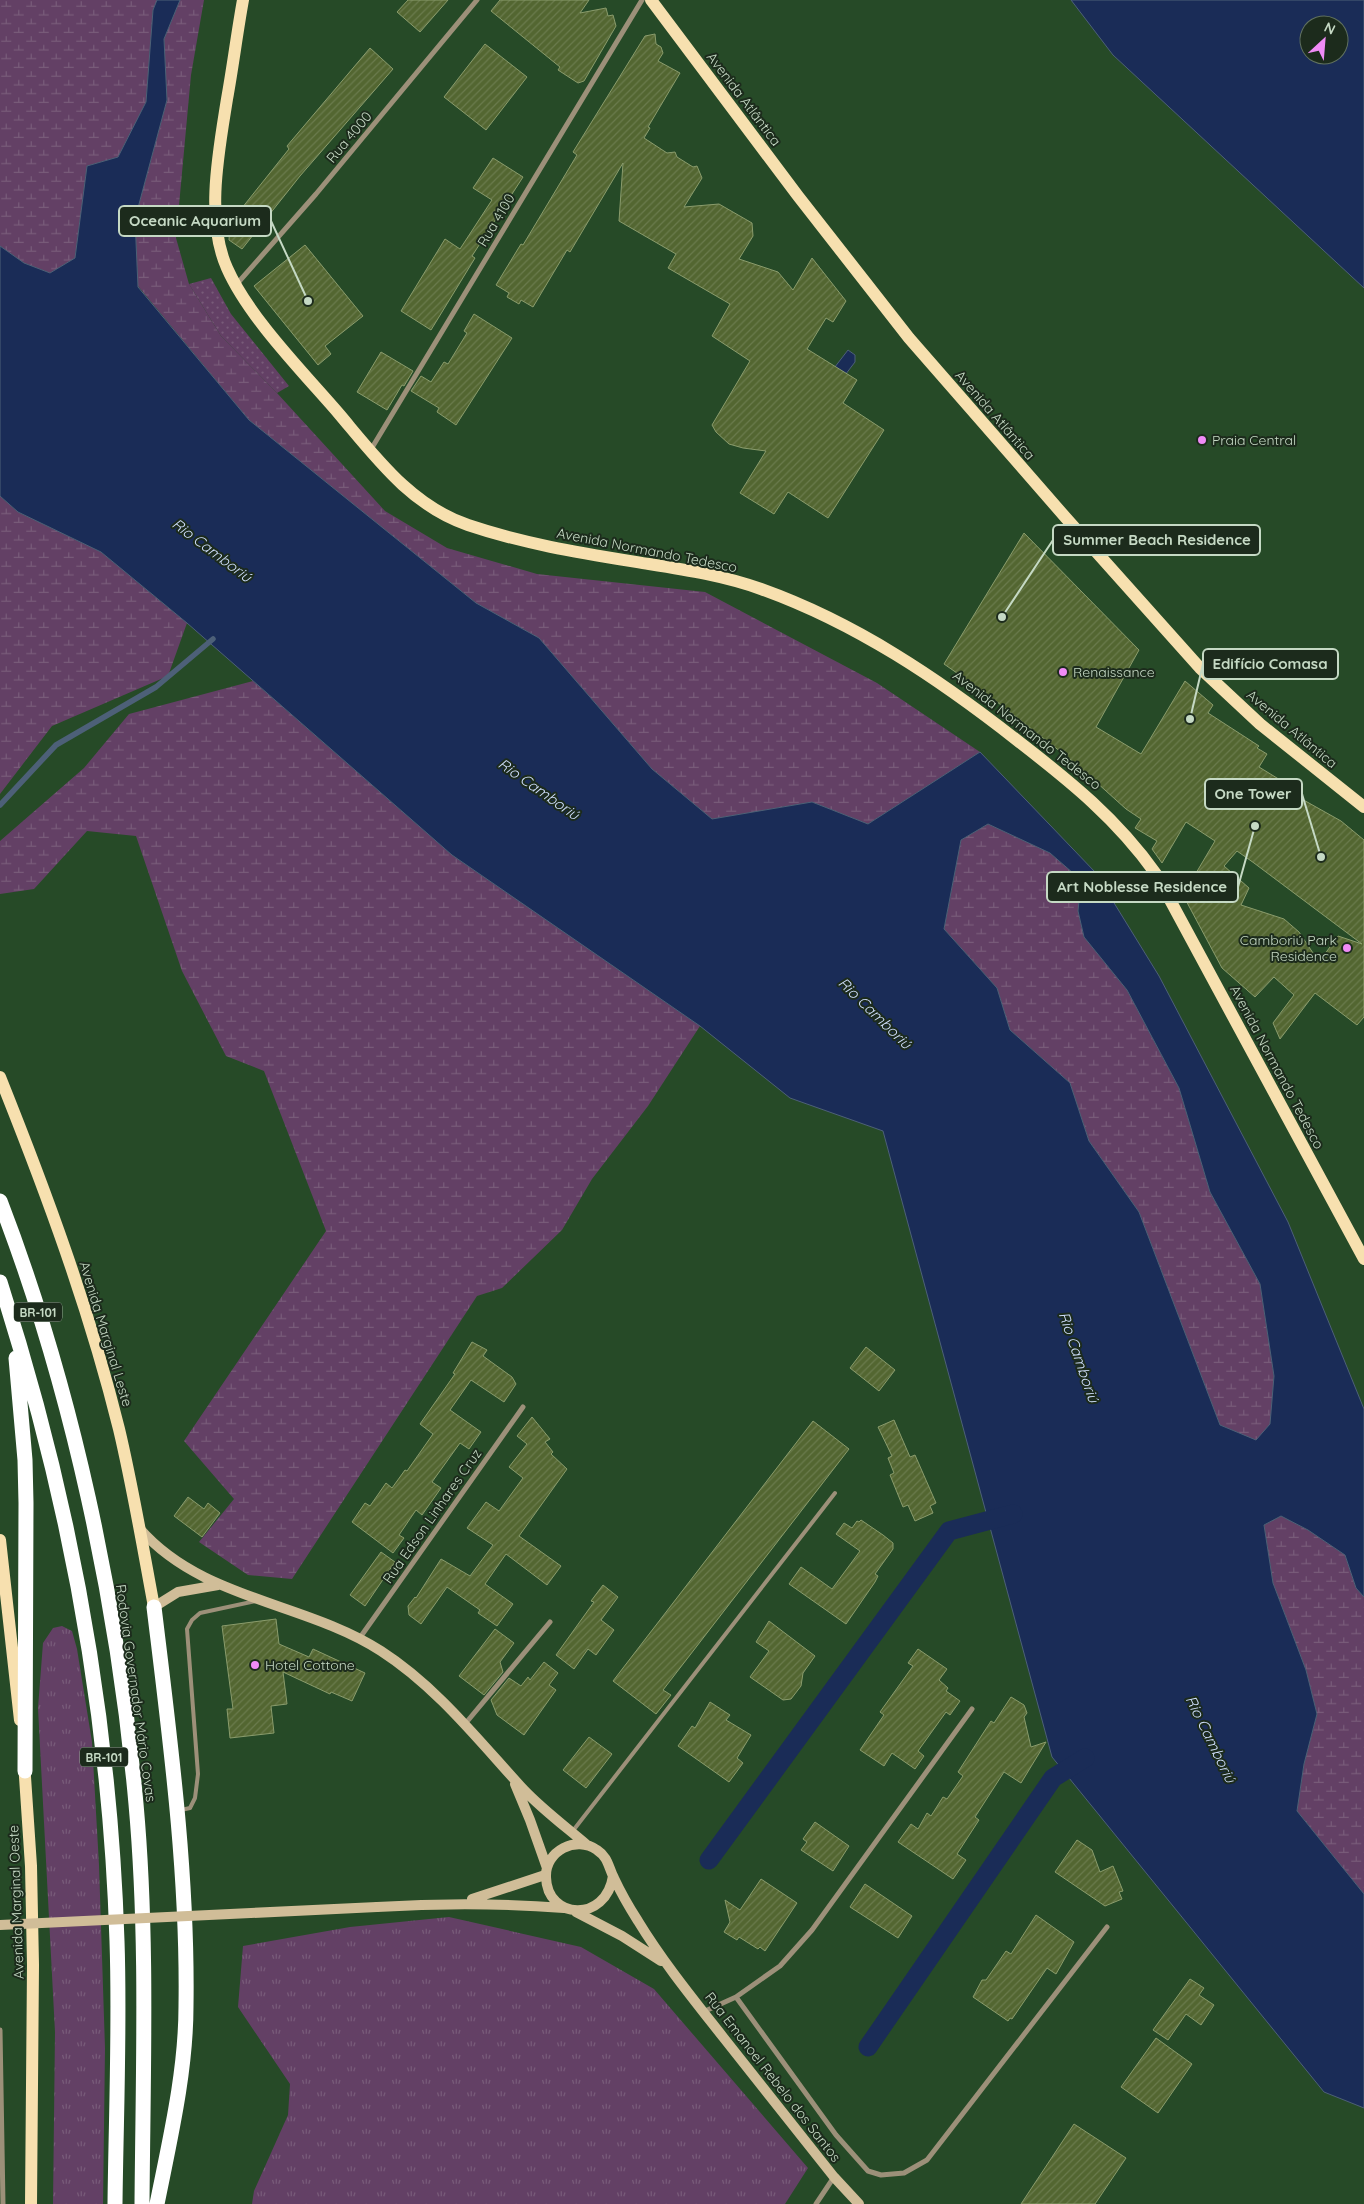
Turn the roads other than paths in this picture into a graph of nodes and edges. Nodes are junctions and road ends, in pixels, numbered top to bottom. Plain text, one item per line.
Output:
1 (243, 0) edge
2 (477, 0) edge
3 (642, 0) edge
4 (651, 0) edge
5 (236, 286) junction
6 (370, 452) junction
7 (1364, 807) edge
8 (0, 1077) edge
9 (0, 1201) edge
10 (1364, 1259) edge
11 (0, 1282) edge
12 (12, 1319) junction
13 (523, 1407) dead end
14 (835, 1493) dead end
15 (140, 1529) junction
16 (0, 1540) edge
17 (218, 1584) junction
18 (261, 1600) junction
19 (154, 1607) junction
20 (550, 1622) dead end
21 (359, 1639) junction
22 (972, 1709) dead end
23 (465, 1724) junction
24 (25, 1771) junction
25 (509, 1772) junction
26 (176, 1812) junction
27 (572, 1832) junction
28 (587, 1845) junction
29 (546, 1871) junction
30 (612, 1876) junction
31 (459, 1903) junction
32 (569, 1909) junction
33 (0, 1925) edge
34 (1107, 1927) dead end
35 (668, 1966) junction
36 (736, 1997) junction
37 (703, 2012) junction
38 (0, 2030) edge
39 (834, 2177) junction
40 (29, 2203) edge
41 (3, 2204) edge
42 (115, 2204) edge
43 (142, 2204) edge
44 (157, 2204) edge
45 (816, 2204) edge
46 (859, 2204) edge

1 - 5 main road, Avenida Normando Tedesco
2 - 5 street, Rua 4000
3 - 6 street, Rua 4100
4 - 7 main road, Avenida Atlântica
5 - 6 main road, Avenida Normando Tedesco
6 - 10 main road, Avenida Normando Tedesco
8 - 15 main road, Avenida Marginal Leste
9 - 43 highway, Rodovia Governador Mário Covas / BR-101
11 - 12 highway, BR-101
12 - 24 highway
12 - 42 highway, BR-101
13 - 21 street, Rua Edson Linhares Cruz
14 - 27 lane
15 - 17 main road
15 - 19 main road, Avenida Marginal Leste
16 - 24 main road, Avenida Marginal Oeste
17 - 18 main road
17 - 19 main road
18 - 21 main road
18 - 26 lane
19 - 26 highway
20 - 23 street
21 - 23 main road
22 - 36 street
23 - 25 main road
24 - 40 main road, Avenida Marginal Oeste
25 - 27 main road
25 - 29 main road
26 - 44 highway
27 - 28 main road
28 - 29 main road
28 - 30 main road
29 - 31 main road
29 - 32 main road
30 - 32 main road
30 - 35 main road, Rua Emanoel Rebelo dos Santos
31 - 32 main road
31 - 33 main road, bridge
32 - 35 main road, Rua Emanoel Rebelo dos Santos
34 - 36 street
35 - 37 main road, Rua Emanoel Rebelo dos Santos
36 - 37 street
37 - 39 main road, Rua Emanoel Rebelo dos Santos
38 - 41 street
39 - 45 street
39 - 46 main road, Rua Emanoel Rebelo dos Santos

